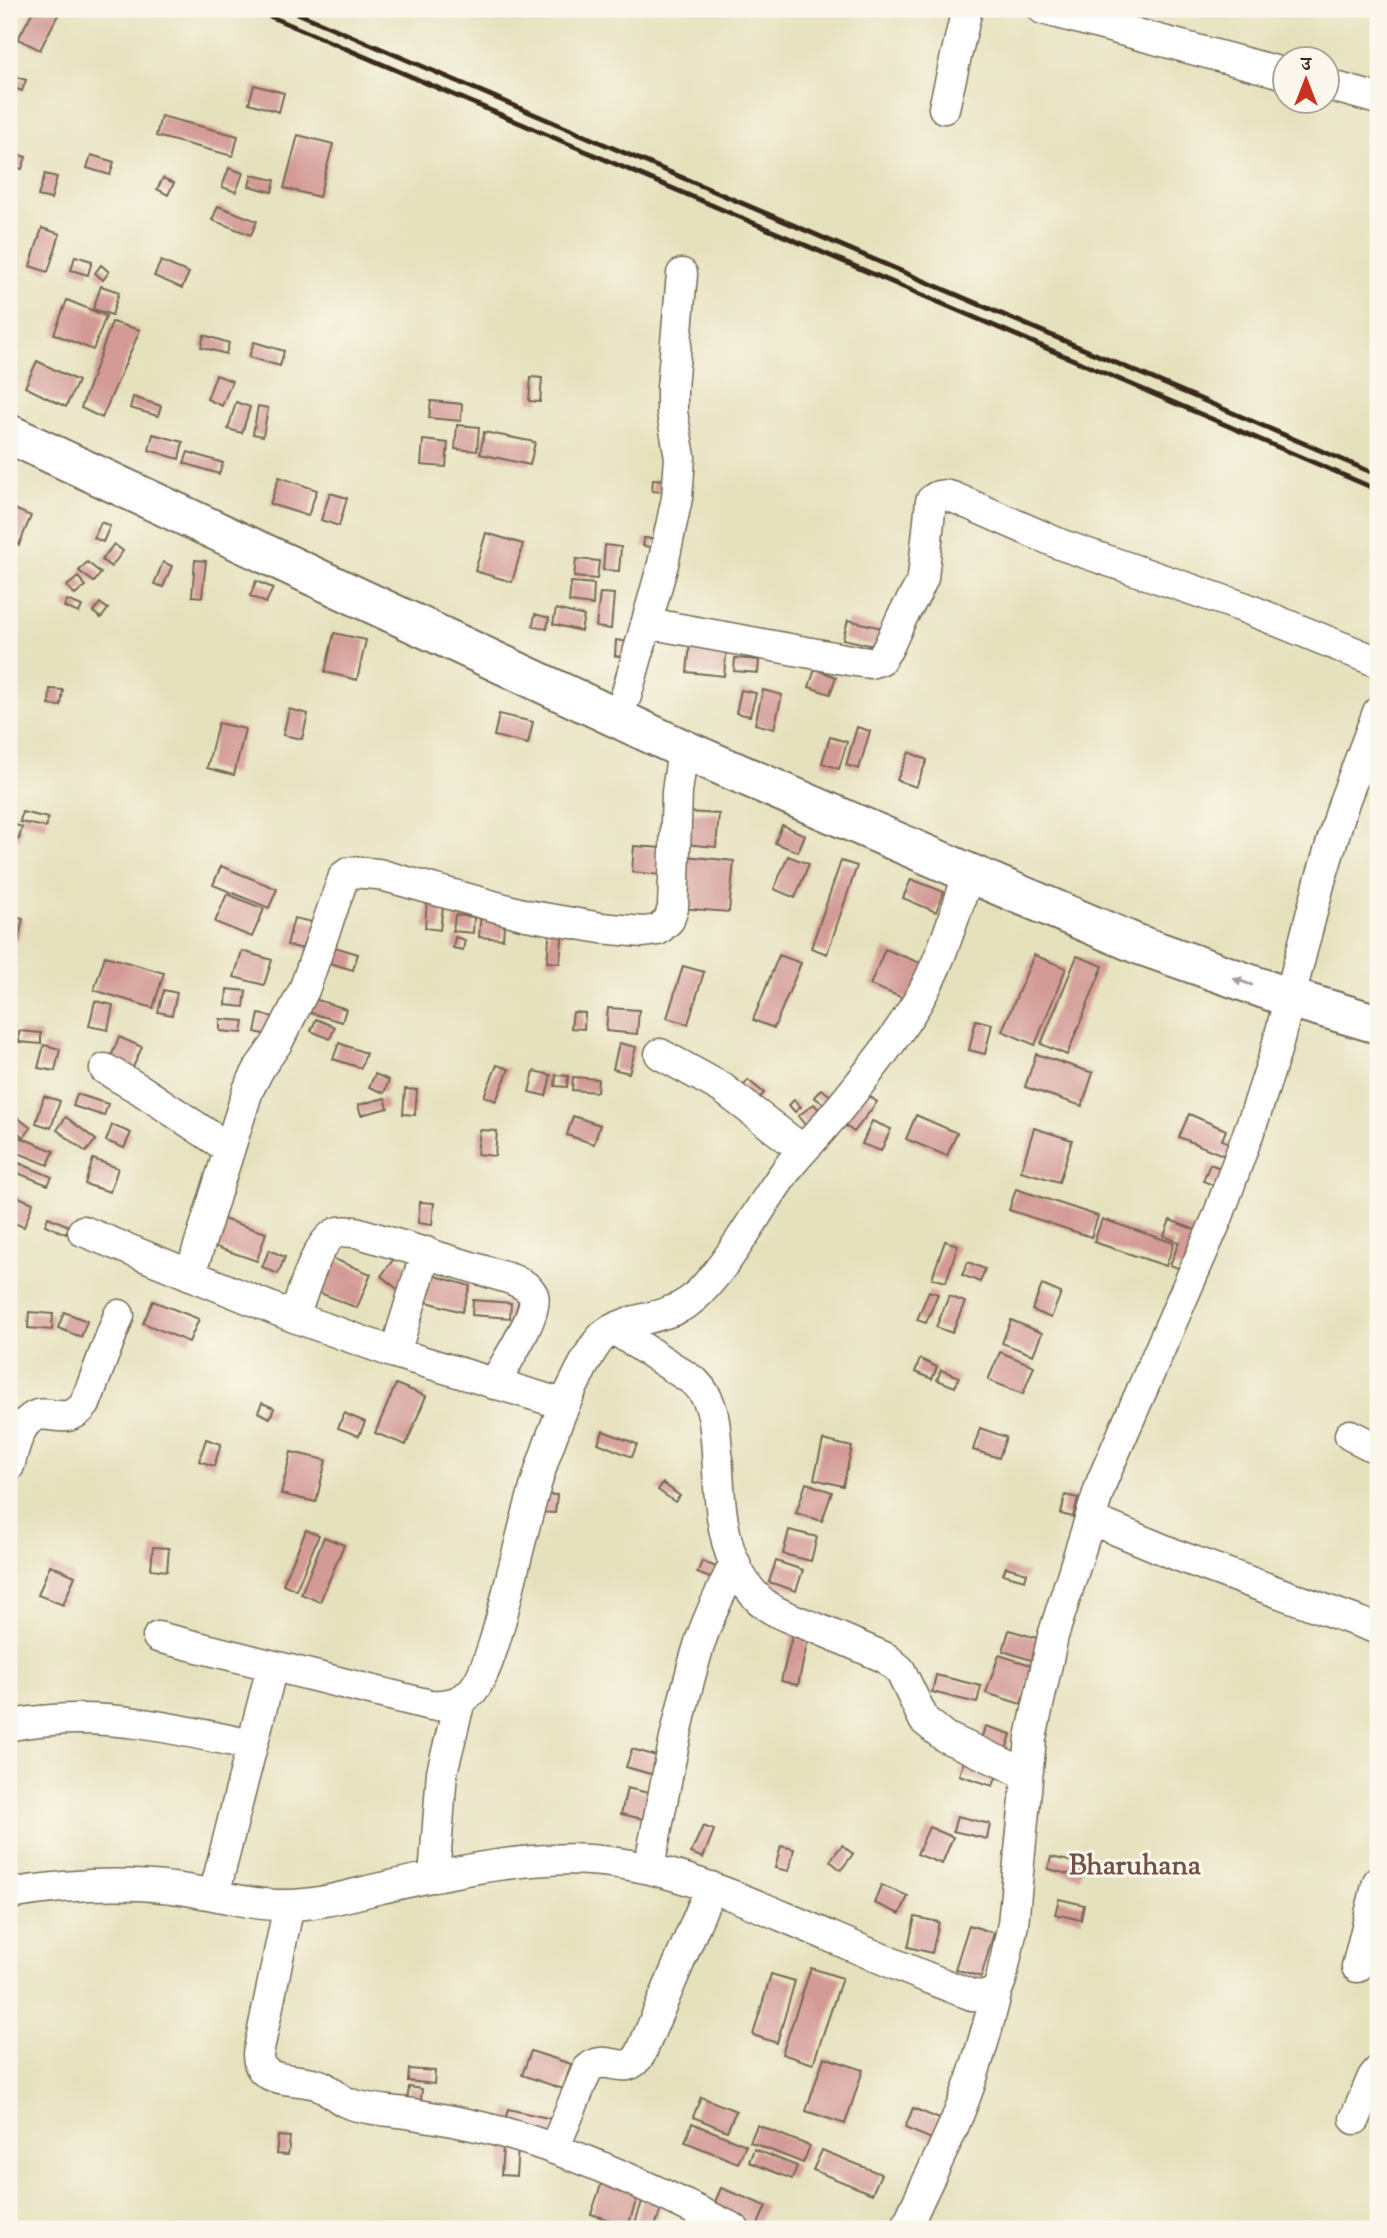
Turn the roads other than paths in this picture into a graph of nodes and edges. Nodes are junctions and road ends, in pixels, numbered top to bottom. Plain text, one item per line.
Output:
1 (967, 9) edge
2 (1043, 9) edge
3 (1272, 70) edge
4 (1342, 89) edge
5 (1378, 99) edge
6 (944, 108) dead end
7 (682, 274) dead end
8 (9, 410) edge
9 (9, 434) edge
10 (647, 623) junction
11 (1378, 662) edge
12 (626, 696) junction
13 (1378, 712) edge
14 (683, 749) junction
15 (969, 873) junction
16 (1292, 986) junction
17 (1378, 998) edge
18 (1378, 1024) edge
19 (660, 1054) dead end
20 (105, 1069) dead end
21 (228, 1148) junction
22 (803, 1150) junction
23 (83, 1231) dead end
24 (426, 1252) junction
25 (190, 1275) junction
26 (119, 1315) dead end
27 (294, 1317) junction
28 (614, 1329) junction
29 (395, 1353) junction
30 (494, 1384) junction
31 (563, 1405) junction
32 (1350, 1435) dead end
33 (1378, 1450) edge
34 (9, 1466) edge
35 (1090, 1519) junction
36 (735, 1563) junction
37 (1378, 1629) edge
38 (158, 1637) dead end
39 (272, 1667) junction
40 (460, 1700) junction
41 (9, 1726) edge
42 (252, 1745) junction
43 (1027, 1774) junction
44 (649, 1867) junction
45 (434, 1877) junction
46 (1378, 1882) edge
47 (711, 1887) junction
48 (9, 1894) edge
49 (214, 1895) junction
50 (289, 1905) junction
51 (1357, 1967) dead end
52 (997, 1990) junction
53 (1378, 2071) edge
54 (1355, 2119) dead end
55 (554, 2149) junction
56 (734, 2229) edge
57 (906, 2229) edge

1 - 6 street
2 - 3 street
4 - 5 street
7 - 10 street
8 - 12 highway
9 - 14 highway
10 - 11 street
10 - 12 street
12 - 16 highway
13 - 16 street
14 - 15 highway
14 - 21 street
16 -> 15 highway
15 - 22 street
16 - 17 highway
16 - 18 highway
16 - 35 street
19 - 22 street
20 - 21 street
21 - 25 street
22 - 28 street
23 - 25 street
24 - 27 street
24 - 29 street
24 - 30 street
25 - 27 street
26 - 34 street
27 - 29 street
28 - 31 street
28 - 36 street
29 - 30 street
30 - 31 street
31 - 40 street
32 - 33 street
35 - 37 street
35 - 43 street
36 - 43 street
36 - 44 street
38 - 39 street
39 - 40 street
39 - 42 street
40 - 45 street
41 - 42 street
42 - 49 street
43 - 52 street
44 - 45 street
44 - 47 street
45 - 50 street
46 - 51 street
47 - 52 street
47 - 55 street
48 - 49 street
49 - 50 street
50 - 55 street
52 - 57 street
53 - 54 street
55 - 56 street

